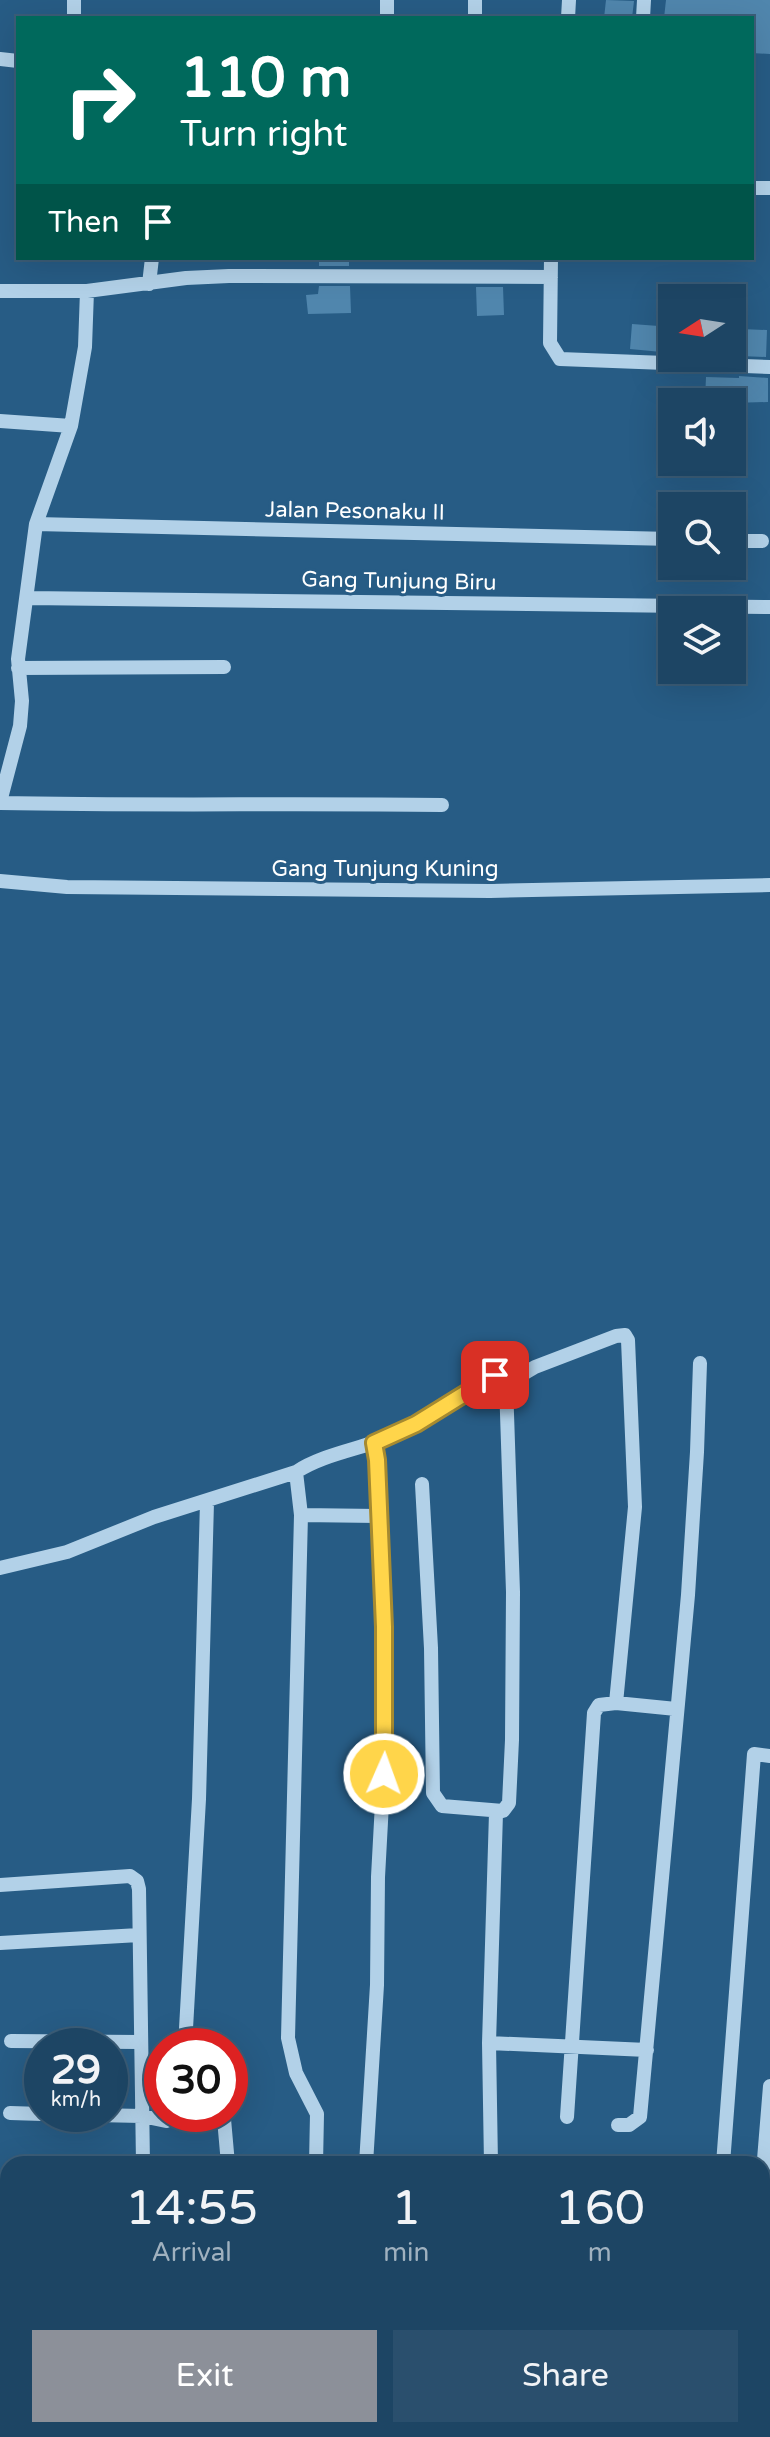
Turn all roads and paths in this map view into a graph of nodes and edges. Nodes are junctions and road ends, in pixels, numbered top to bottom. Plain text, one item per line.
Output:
1 (152, 260) edge
2 (551, 260) edge
3 (551, 277) junction
4 (149, 284) junction
5 (0, 291) edge
6 (87, 291) junction
7 (770, 367) edge
8 (0, 421) edge
9 (71, 426) junction
10 (36, 524) junction
11 (658, 539) edge
12 (746, 541) edge
13 (762, 541) dead end
14 (28, 598) junction
15 (770, 607) edge
16 (224, 667) dead end
17 (18, 668) junction
18 (0, 803) edge
19 (442, 805) dead end
20 (0, 881) edge
21 (770, 885) edge
22 (700, 1363) dead end
23 (506, 1384) junction
24 (374, 1443) junction
25 (296, 1472) junction
26 (422, 1484) dead end
27 (207, 1502) junction
28 (301, 1515) junction
29 (378, 1516) junction
30 (0, 1568) edge
31 (616, 1703) junction
32 (676, 1709) junction
33 (770, 1756) edge
34 (496, 1813) junction
35 (0, 1885) edge
36 (139, 1935) junction
37 (0, 1943) edge
38 (186, 2028) edge
39 (11, 2041) dead end
40 (139, 2042) junction
41 (489, 2043) junction
42 (572, 2046) junction
43 (647, 2050) junction
44 (770, 2086) edge
45 (10, 2113) dead end
46 (24, 2113) edge
47 (128, 2116) edge
48 (142, 2116) junction
49 (567, 2117) dead end
50 (618, 2125) dead end
51 (225, 2132) edge
52 (143, 2156) edge
53 (227, 2156) edge
54 (316, 2156) edge
55 (366, 2156) edge
56 (491, 2156) edge
57 (724, 2156) edge
58 (764, 2156) edge

1 - 4 street
2 - 3 street
3 - 4 street
3 - 7 street
4 - 6 street
5 - 6 street
6 - 9 street
8 - 9 street
9 - 10 street
10 - 11 street, Jalan Pesonaku II
10 - 14 street
12 - 13 street
14 - 15 street, Gang Tunjung Biru
14 - 17 street
16 - 17 street
17 - 18 street
18 - 19 street
20 - 21 street, Gang Tunjung Kuning
22 - 32 street
23 - 24 street
23 - 31 street
23 - 34 street
24 - 25 street
24 - 29 street
25 - 27 street
25 - 28 street
26 - 34 street
27 - 30 street
27 - 38 street
28 - 29 street
28 - 54 street
29 - 55 street
31 - 32 street
31 - 42 street
32 - 43 street
33 - 57 street
34 - 41 street
35 - 36 street
36 - 37 street
36 - 40 street
39 - 40 street
40 - 48 street
41 - 42 street
41 - 56 street
42 - 43 street
42 - 49 street
43 - 50 street
44 - 58 street
45 - 46 street
47 - 48 street
48 - 52 street
51 - 53 street

